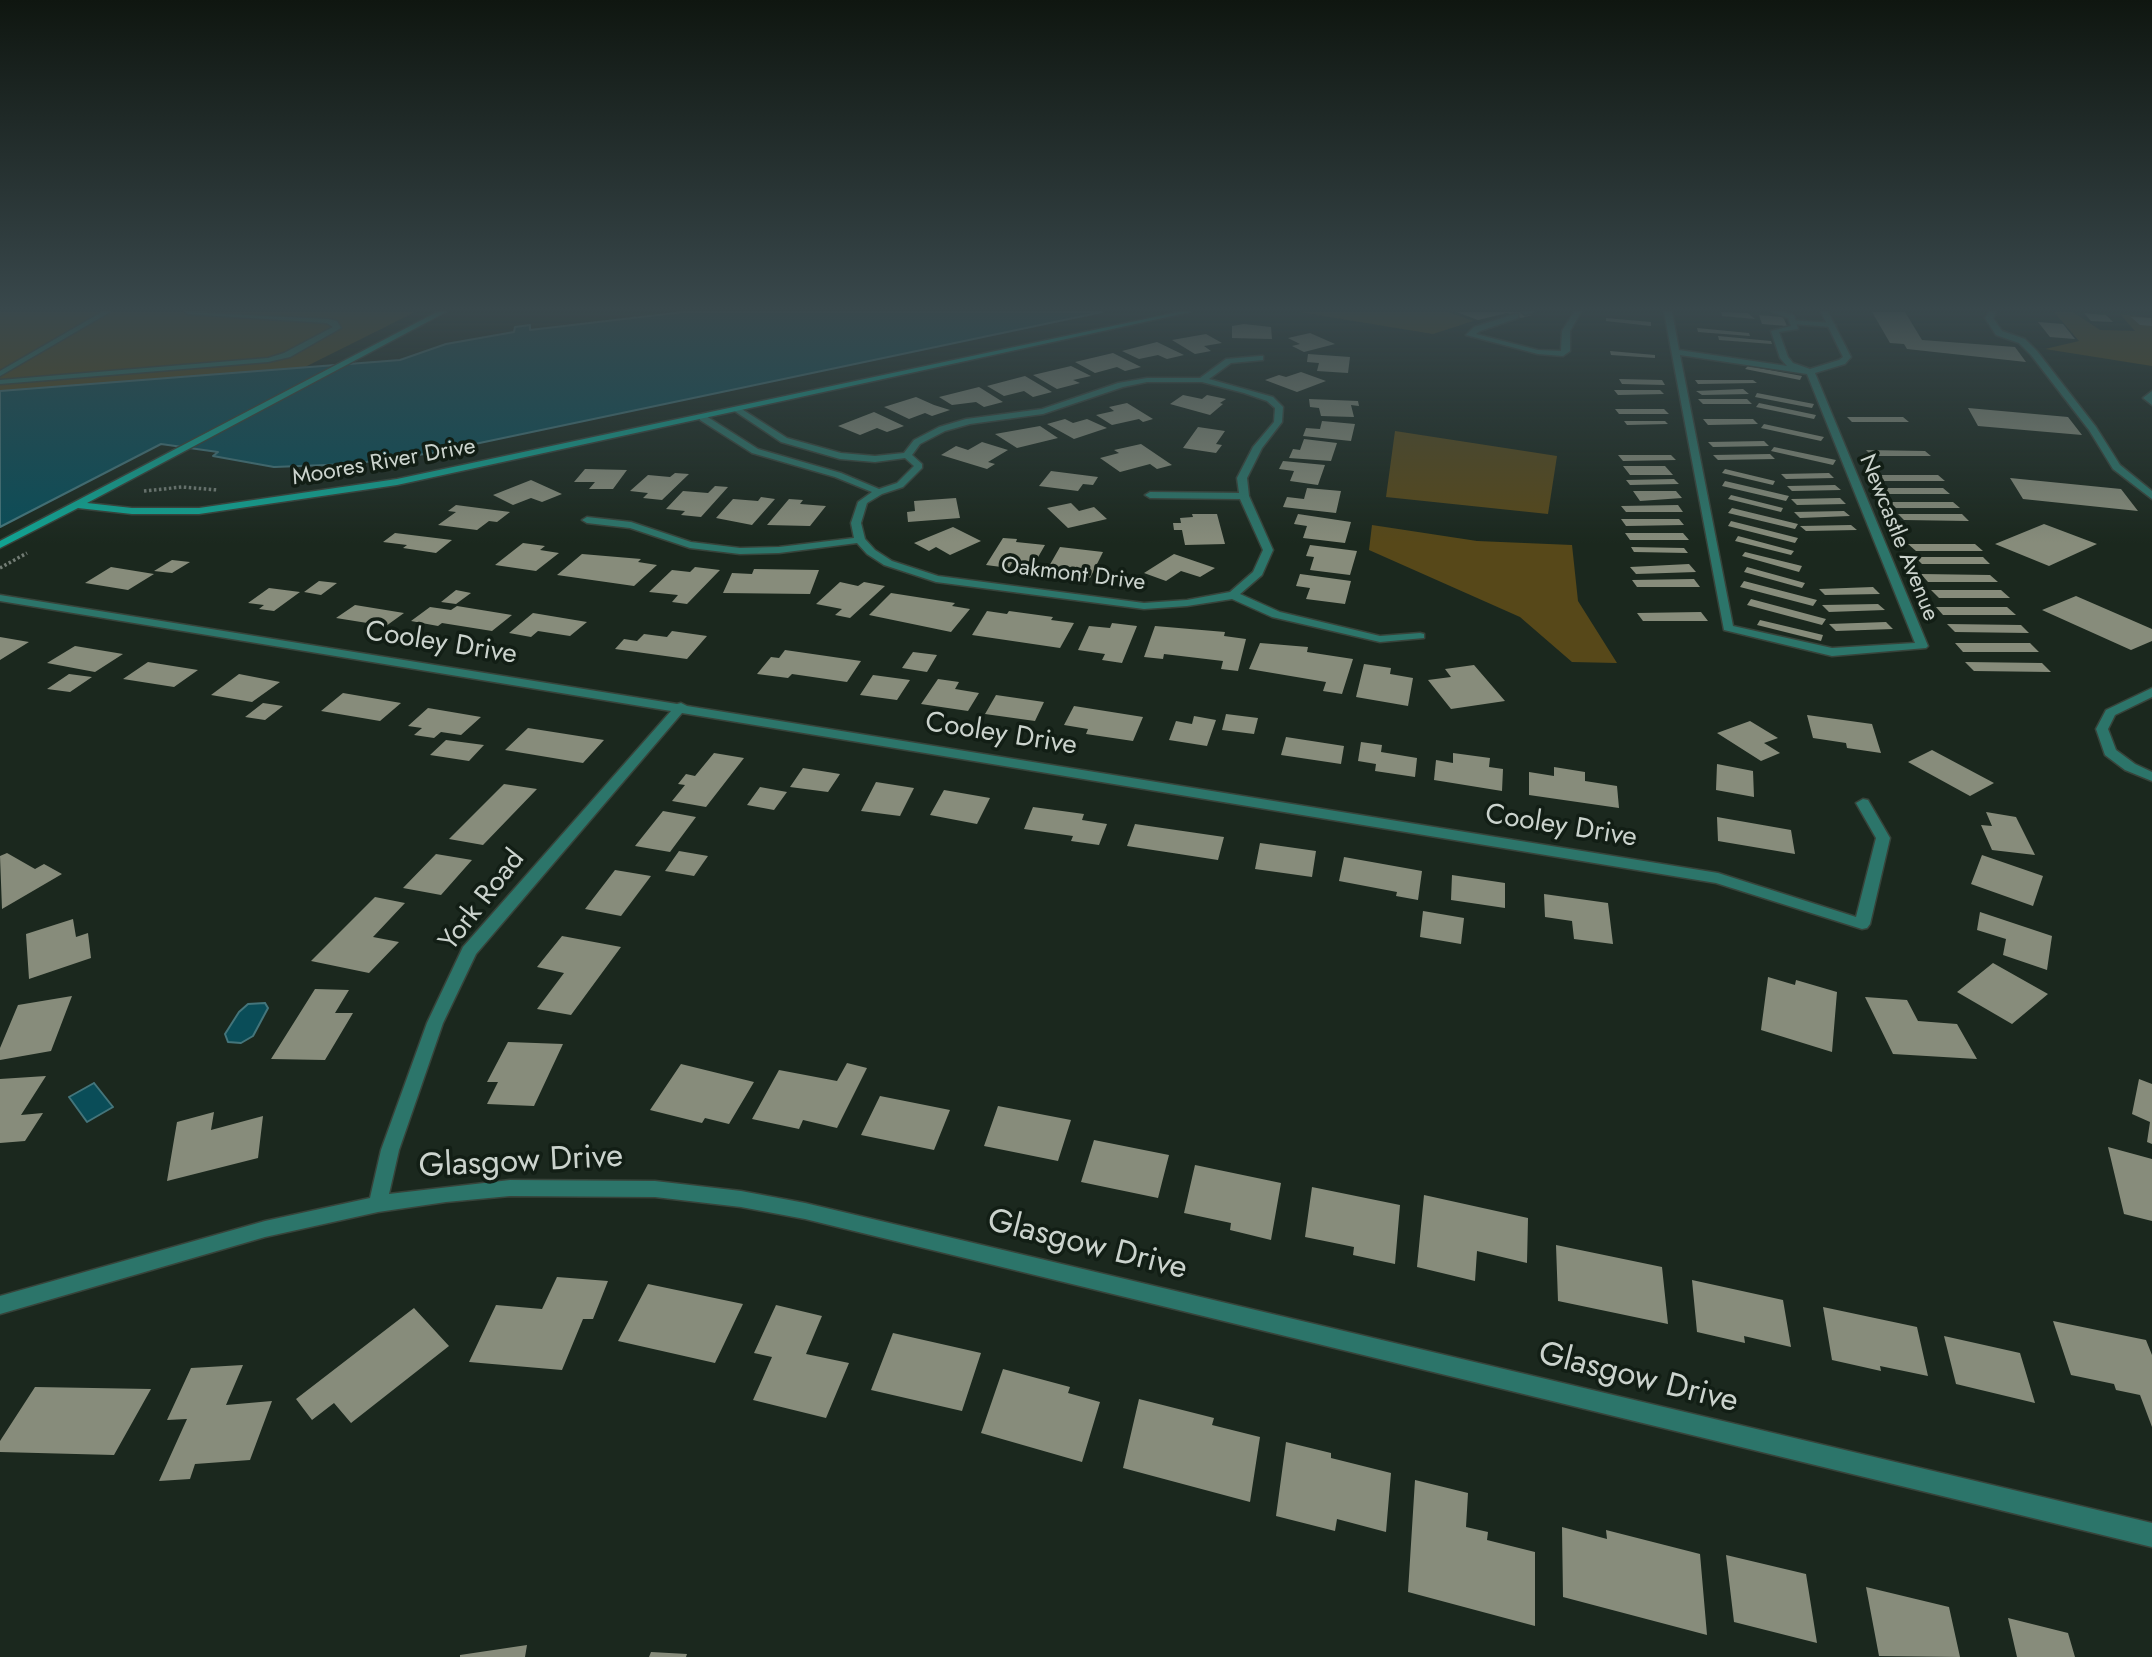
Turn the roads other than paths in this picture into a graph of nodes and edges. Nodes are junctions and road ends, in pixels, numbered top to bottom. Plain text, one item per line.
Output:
1 (297, 389) edge
2 (832, 389) edge
3 (1108, 389) edge
4 (1240, 389) edge
5 (1683, 389) edge
6 (1817, 389) edge
7 (2062, 389) edge
8 (2152, 394) edge
9 (2152, 402) edge
10 (737, 410) junction
11 (703, 418) junction
12 (907, 455) junction
13 (879, 492) junction
14 (1150, 495) dead end
15 (1244, 496) junction
16 (2152, 496) edge
17 (78, 505) junction
18 (587, 520) dead end
19 (860, 540) junction
20 (0, 545) edge
21 (1233, 596) junction
22 (0, 598) edge
23 (1420, 636) dead end
24 (2152, 692) edge
25 (681, 707) junction
26 (2152, 777) edge
27 (1863, 803) dead end
28 (378, 1204) junction
29 (0, 1305) edge
30 (2152, 1535) edge

1 - 17 street
2 - 10 street, Moores River Drive
3 - 12 street
4 - 15 street
5 - 6 street, Newcastle Avenue
7 - 16 street
8 - 9 street
10 - 11 street, Moores River Drive
10 - 12 street
11 - 13 street
11 - 17 street, Moores River Drive
12 - 13 street
13 - 19 street
14 - 15 street
15 - 21 street
17 - 20 street
18 - 19 street
19 - 21 street, Oakmont Drive
21 - 23 street
22 - 25 street, Cooley Drive
24 - 26 street
25 - 27 street, Cooley Drive
25 - 28 street, York Road
28 - 29 street, Glasgow Drive
28 - 30 street, Glasgow Drive

